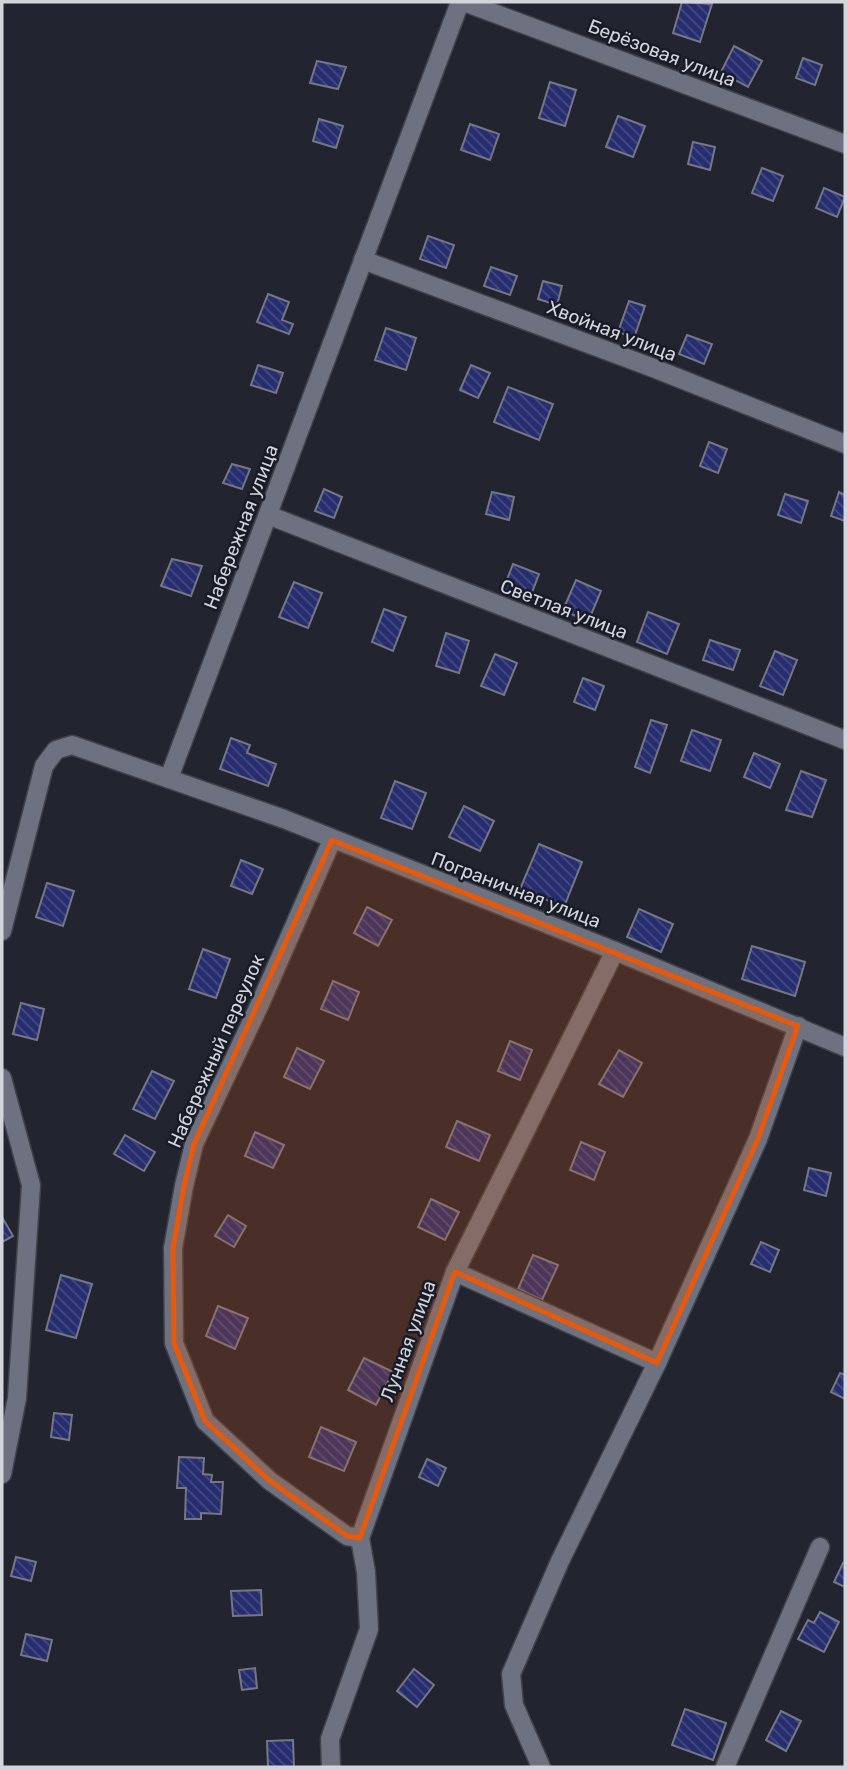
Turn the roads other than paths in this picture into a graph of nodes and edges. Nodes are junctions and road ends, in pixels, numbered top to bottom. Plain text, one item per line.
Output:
1 (462, 2) edge
2 (845, 144) edge
3 (363, 260) junction
4 (845, 444) edge
5 (268, 515) junction
6 (845, 740) edge
7 (169, 778) junction
8 (332, 840) junction
9 (2, 931) edge
10 (614, 951) junction
11 (798, 1026) junction
12 (845, 1047) edge
13 (2, 1078) edge
14 (455, 1272) junction
15 (657, 1363) junction
16 (2, 1474) edge
17 (360, 1538) junction
18 (820, 1547) dead end
19 (331, 1767) edge
20 (546, 1767) edge
21 (725, 1767) edge

1 - 2 street, Берёзовая улица
1 - 3 street, Набережная улица
3 - 4 street, Хвойная улица
3 - 5 street, Набережная улица
5 - 6 street, Светлая улица
5 - 7 street, Набережная улица
7 - 8 street, Пограничная улица
7 - 9 street
8 - 10 street, Пограничная улица
8 - 17 street, Набережный переулок
10 - 11 street, Пограничная улица
10 - 14 street, Лунная улица
11 - 12 street, Пограничная улица
11 - 15 street
13 - 16 street
14 - 15 street
14 - 17 street, Лунная улица
15 - 20 street
17 - 19 street, Лунная улица
18 - 21 street

